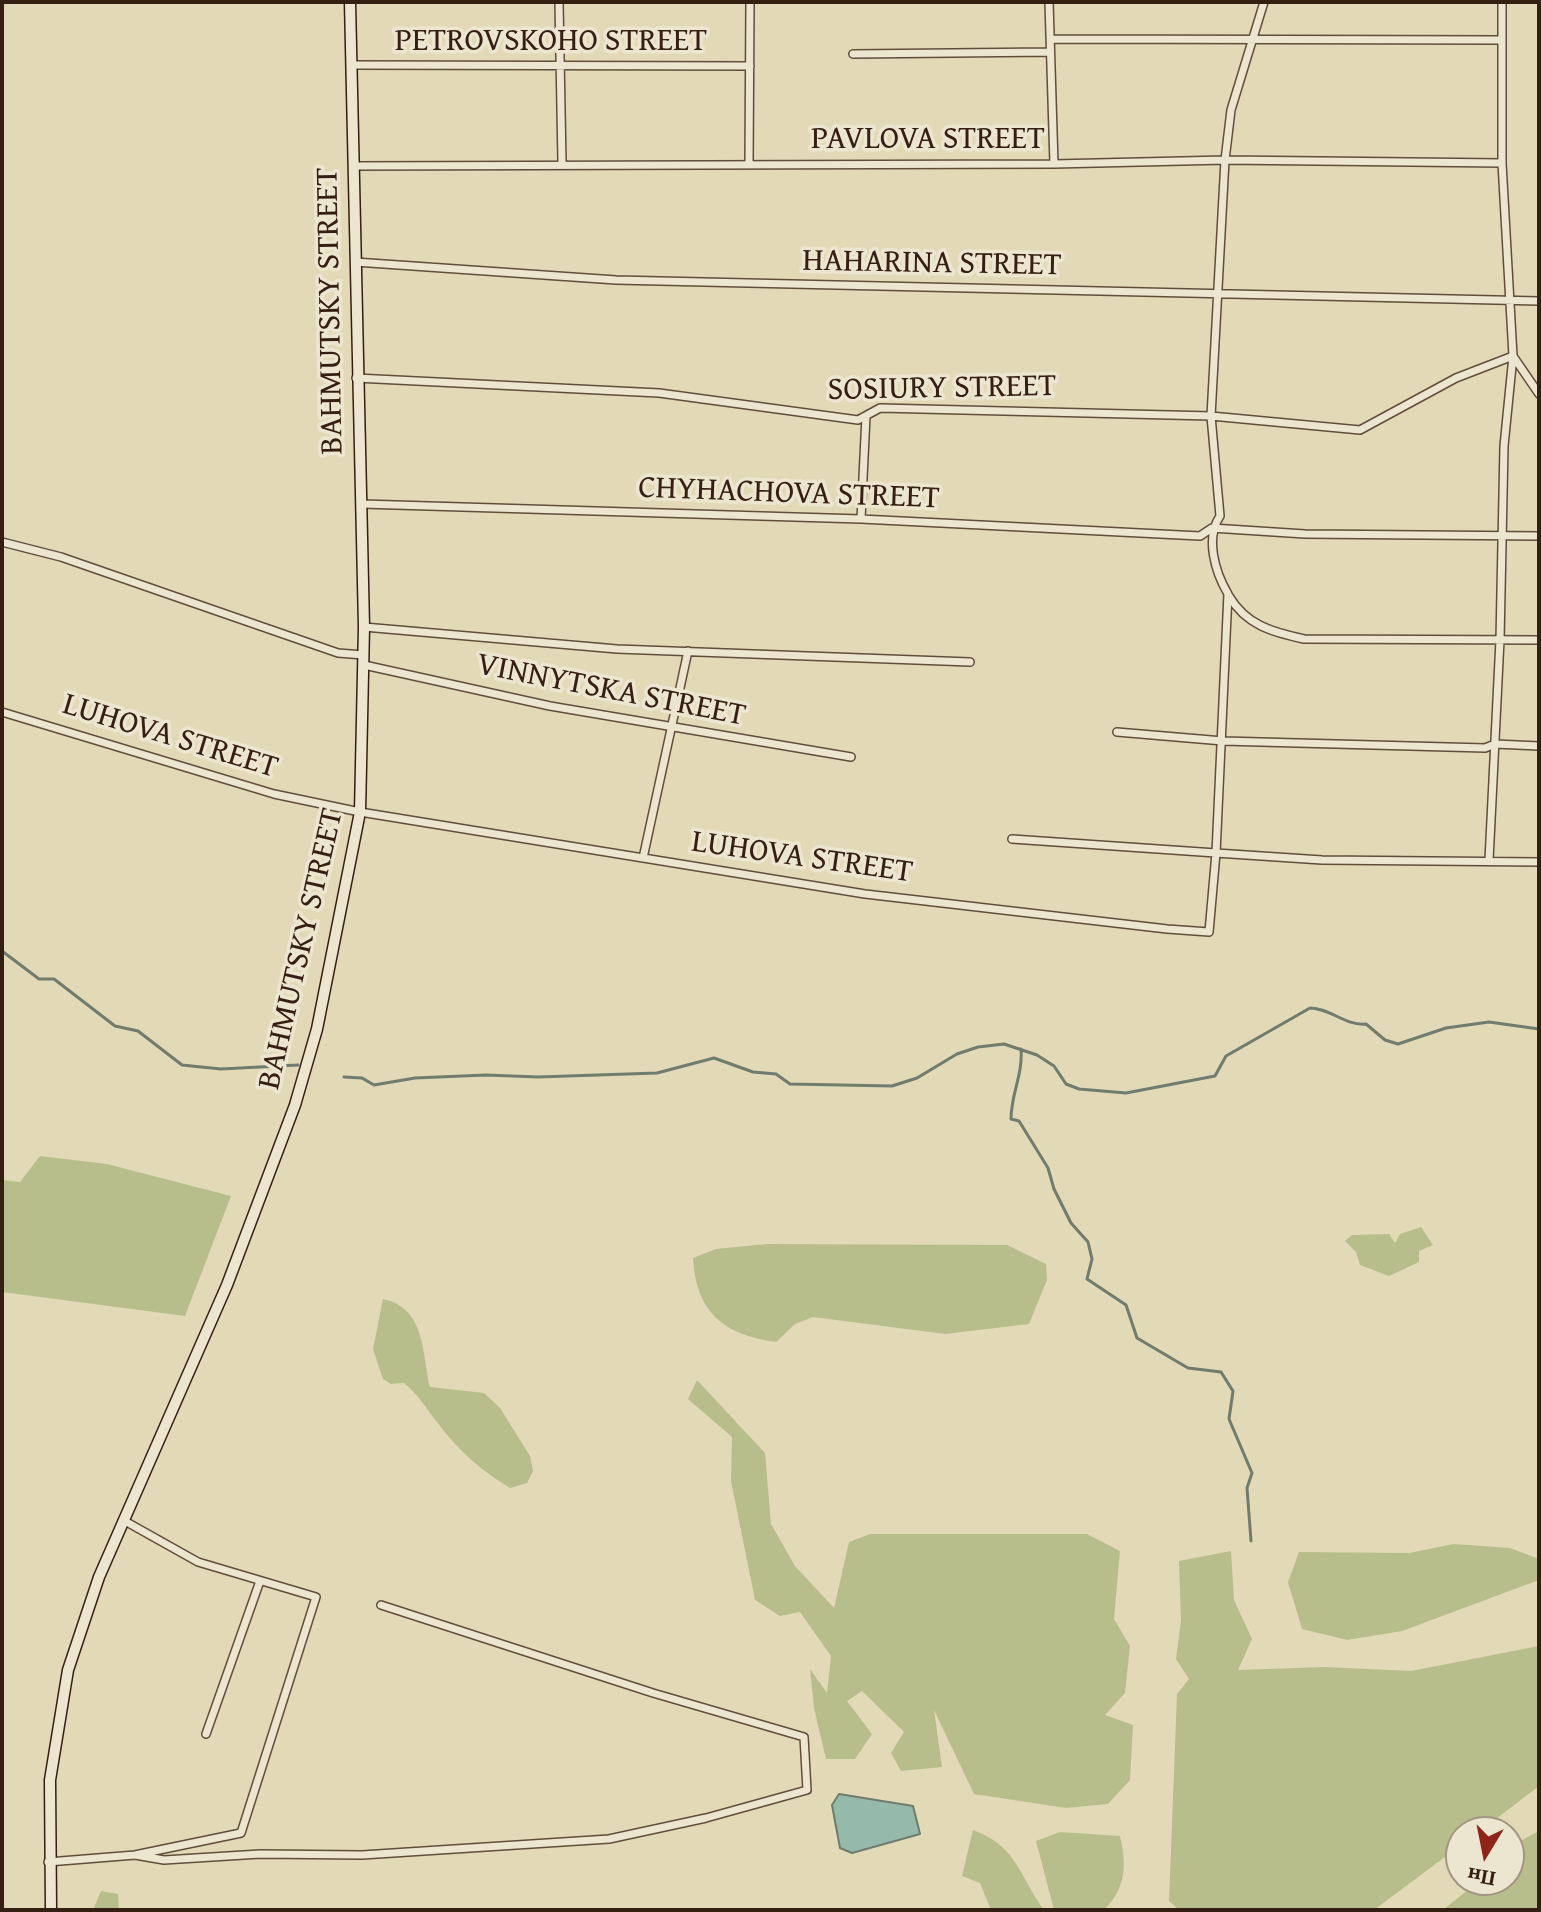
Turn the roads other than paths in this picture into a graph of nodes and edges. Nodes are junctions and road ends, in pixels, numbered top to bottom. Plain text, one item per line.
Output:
1 (350, 2) edge
2 (559, 2) edge
3 (750, 2) edge
4 (1049, 2) edge
5 (1264, 2) edge
6 (1502, 2) edge
7 (1051, 39) junction
8 (1501, 40) junction
9 (1250, 41) junction
10 (1050, 52) junction
11 (853, 54) dead end
12 (352, 65) junction
13 (750, 66) junction
14 (560, 67) junction
15 (1225, 160) junction
16 (562, 163) junction
17 (1502, 163) junction
18 (749, 164) junction
19 (1054, 164) junction
20 (354, 166) junction
21 (355, 262) junction
22 (1216, 295) junction
23 (1509, 301) junction
24 (1539, 301) edge
25 (1513, 356) junction
26 (356, 378) junction
27 (1539, 394) edge
28 (866, 416) junction
29 (1211, 416) junction
30 (362, 504) junction
31 (861, 519) junction
32 (1212, 528) junction
33 (1502, 536) junction
34 (1539, 536) edge
35 (2, 542) edge
36 (1228, 594) junction
37 (364, 627) junction
38 (1500, 640) junction
39 (1539, 640) edge
40 (688, 651) junction
41 (364, 660) junction
42 (970, 662) dead end
43 (2, 712) edge
44 (671, 727) junction
45 (1117, 732) dead end
46 (1223, 741) junction
47 (1495, 744) junction
48 (1539, 746) edge
49 (851, 757) dead end
50 (360, 812) junction
51 (1012, 839) dead end
52 (1216, 853) junction
53 (643, 858) junction
54 (1489, 860) junction
55 (1539, 862) edge
56 (123, 1520) junction
57 (260, 1581) junction
58 (381, 1605) dead end
59 (206, 1734) dead end
60 (135, 1855) junction
61 (48, 1862) junction
62 (51, 1910) edge

1 - 12 main road, BAHMUTSKY STREET
2 - 14 street
3 - 13 street
4 - 7 street
5 - 9 street
6 - 8 street
7 - 9 street
7 - 10 street
8 - 9 street
8 - 17 street
9 - 15 street
10 - 11 street
10 - 19 street
12 - 14 street, PETROVSKOHO STREET
12 - 20 main road, BAHMUTSKY STREET
13 - 14 street, PETROVSKOHO STREET
13 - 18 street
14 - 16 street
15 - 17 street, PAVLOVA STREET
15 - 19 street, PAVLOVA STREET
15 - 22 street
16 - 18 street, PAVLOVA STREET
16 - 20 street, PAVLOVA STREET
17 - 23 street
18 - 19 street, PAVLOVA STREET
20 - 21 main road, BAHMUTSKY STREET
21 - 22 street, HAHARINA STREET
21 - 26 main road, BAHMUTSKY STREET
22 - 23 street, HAHARINA STREET
22 - 29 street
23 - 24 street, HAHARINA STREET
23 - 25 street
25 - 27 street
25 - 29 street, SOSIURY STREET
25 - 33 street
26 - 28 street, SOSIURY STREET
26 - 30 main road, BAHMUTSKY STREET
28 - 29 street, SOSIURY STREET
28 - 31 street
29 - 32 street
30 - 31 street, CHYHACHOVA STREET
30 - 37 main road, BAHMUTSKY STREET
31 - 32 street, CHYHACHOVA STREET
32 - 33 street, CHYHACHOVA STREET
32 - 36 street
33 - 34 street, CHYHACHOVA STREET
33 - 38 street
35 - 41 street, VINNYTSKA STREET
36 - 38 street
36 - 46 street
37 - 40 street
37 - 41 main road, BAHMUTSKY STREET
38 - 39 street
38 - 47 street
40 - 42 street
40 - 44 street
41 - 44 street, VINNYTSKA STREET
41 - 50 main road, BAHMUTSKY STREET
43 - 50 street, LUHOVA STREET
44 - 49 street, VINNYTSKA STREET
44 - 53 street
45 - 46 street
46 - 47 street
46 - 52 street
47 - 48 street
47 - 54 street
50 - 53 street, LUHOVA STREET
50 - 56 main road, BAHMUTSKY STREET
51 - 52 street
52 - 53 street, LUHOVA STREET
52 - 54 street
54 - 55 street
56 - 57 street
56 - 61 main road, BAHMUTSKY STREET
57 - 59 street
57 - 60 street
58 - 60 street
60 - 61 street
61 - 62 main road, BAHMUTSKY STREET

